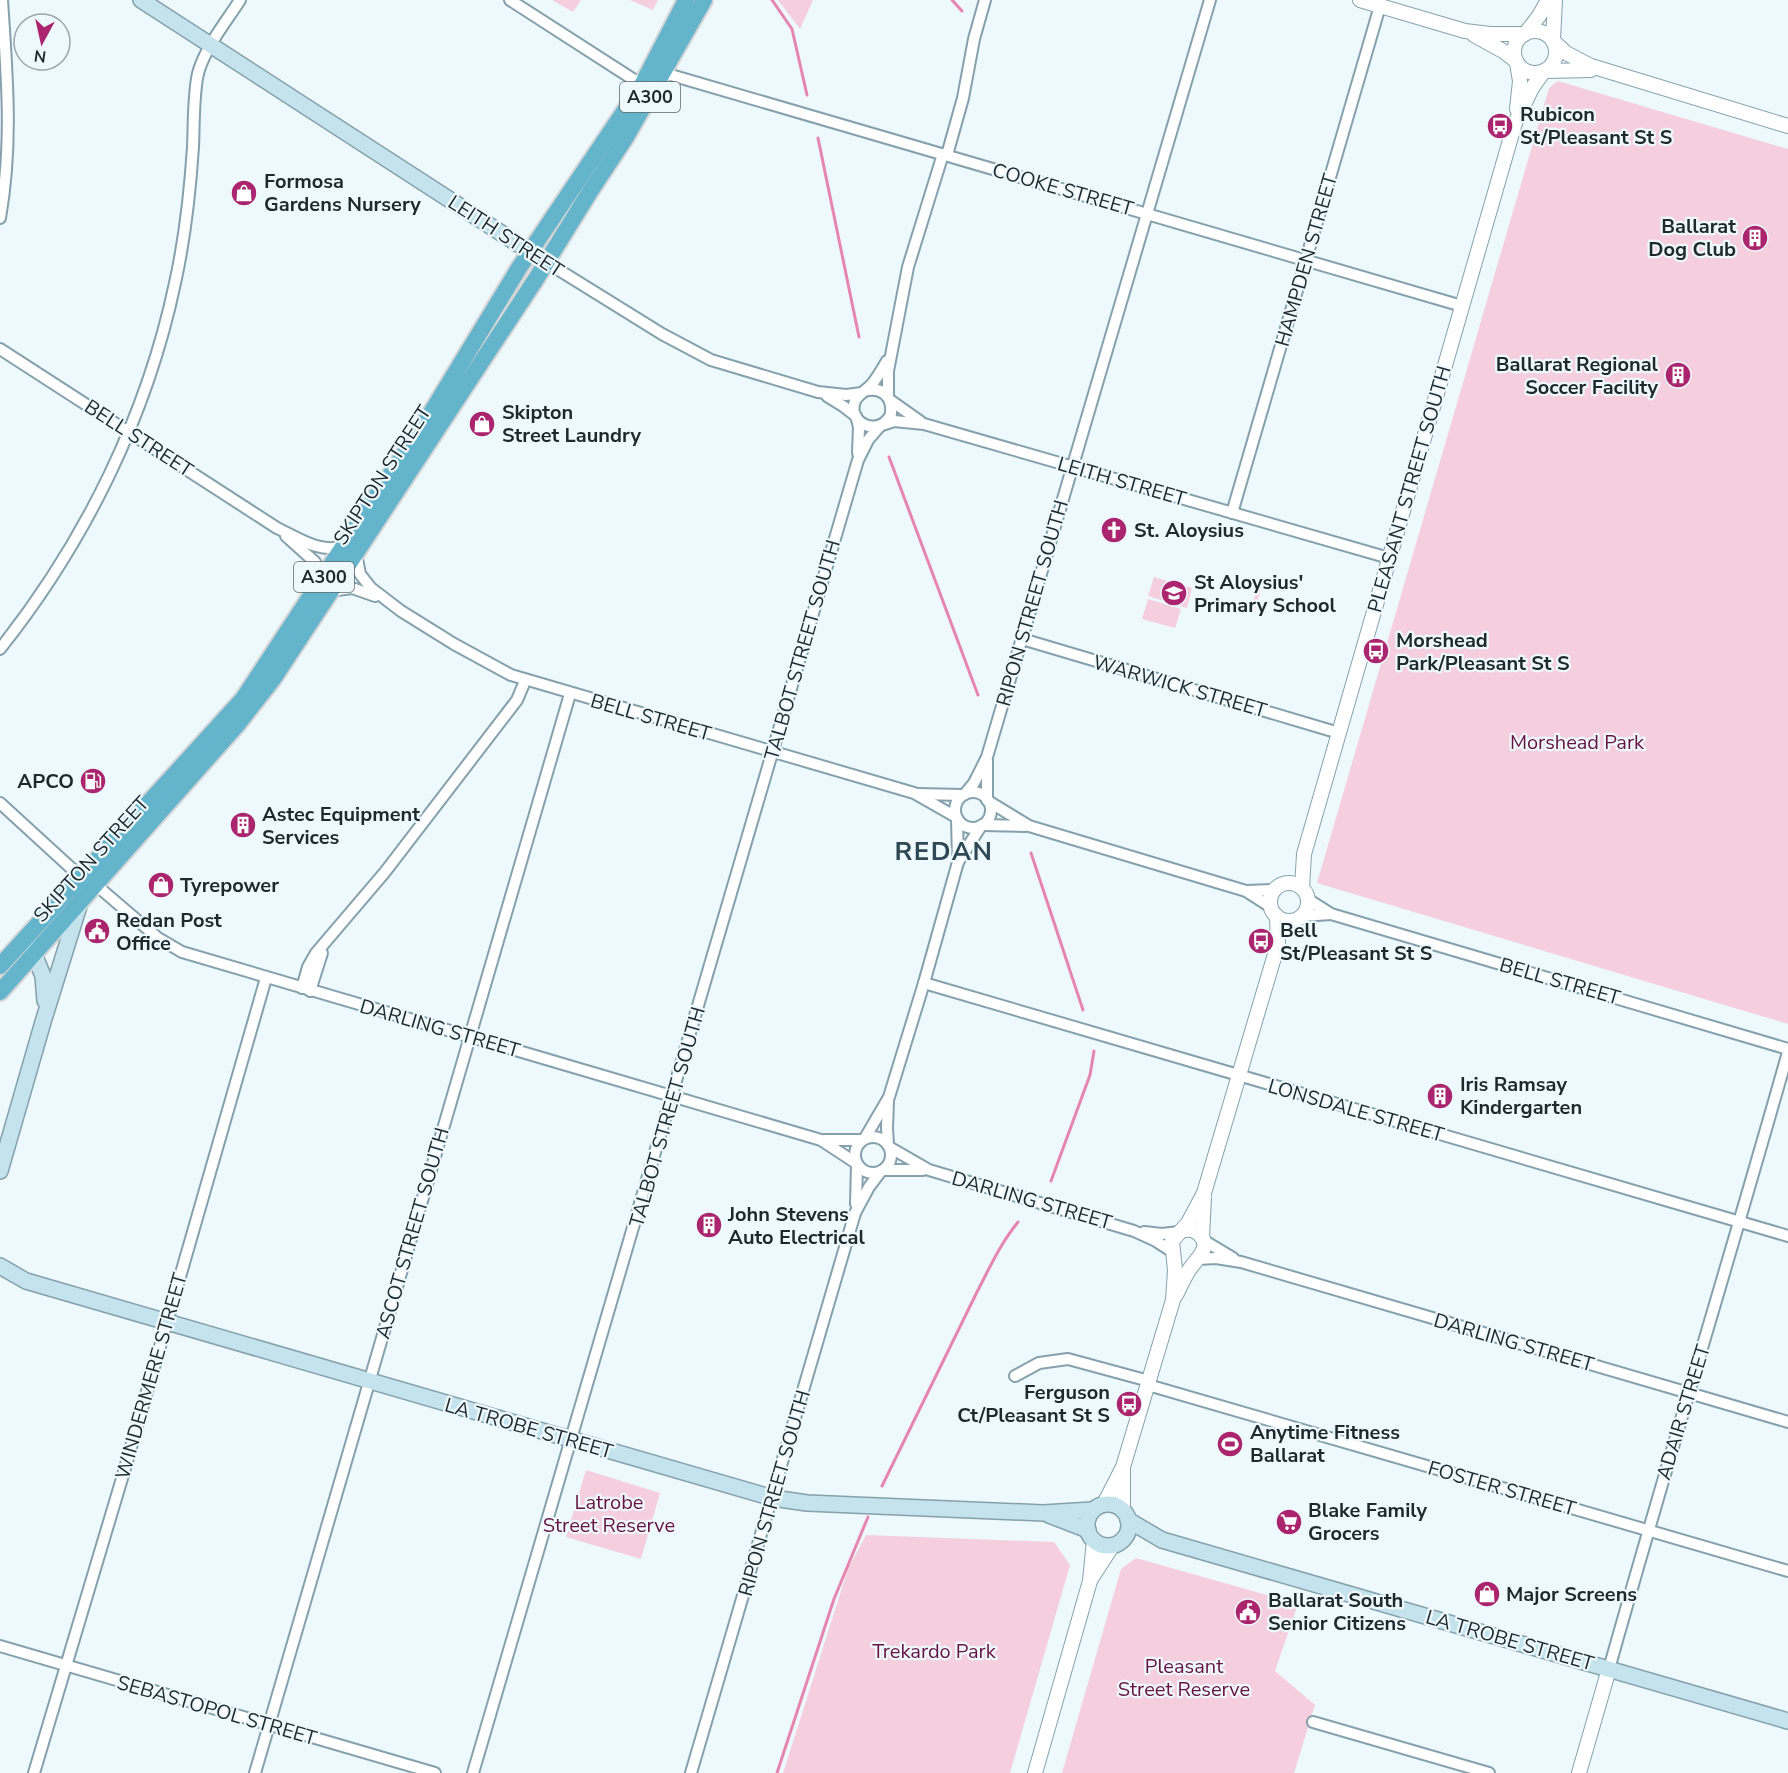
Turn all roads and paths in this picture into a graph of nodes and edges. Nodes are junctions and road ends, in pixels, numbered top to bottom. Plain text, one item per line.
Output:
1 (2, 0) edge
2 (141, 0) edge
3 (240, 0) edge
4 (510, 0) edge
5 (687, 0) edge
6 (704, 0) edge
7 (985, 0) edge
8 (1210, 0) edge
9 (1360, 0) edge
10 (1548, 0) edge
11 (1555, 0) edge
12 (1380, 6) junction
13 (1465, 31) junction
14 (1524, 34) junction
15 (1553, 41) junction
16 (211, 45) junction
17 (1516, 62) junction
18 (1545, 71) junction
19 (1608, 72) junction
20 (664, 73) junction
21 (642, 85) junction
22 (1515, 123) junction
23 (1788, 126) edge
24 (945, 154) junction
25 (1146, 213) junction
26 (0, 218) edge
27 (530, 251) junction
28 (1306, 260) junction
29 (546, 262) junction
30 (1462, 306) junction
31 (0, 349) edge
32 (892, 353) junction
33 (818, 392) junction
34 (863, 392) junction
35 (889, 398) junction
36 (856, 417) junction
37 (924, 423) junction
38 (881, 425) junction
39 (129, 432) junction
40 (858, 460) junction
41 (1072, 466) junction
42 (1232, 513) junction
43 (277, 528) junction
44 (350, 549) junction
45 (1389, 558) junction
46 (325, 588) junction
47 (401, 610) junction
48 (1022, 639) junction
49 (0, 649) edge
50 (525, 681) junction
51 (570, 694) junction
52 (1339, 733) junction
53 (772, 751) junction
54 (987, 757) junction
55 (914, 793) junction
56 (964, 794) junction
57 (988, 801) junction
58 (0, 802) edge
59 (956, 818) junction
60 (981, 826) junction
61 (1029, 826) junction
62 (1304, 854) junction
63 (958, 862) junction
64 (81, 875) junction
65 (1287, 883) junction
66 (96, 885) junction
67 (1274, 890) junction
68 (1246, 891) junction
69 (1306, 894) junction
70 (80, 903) junction
71 (1274, 912) junction
72 (1332, 914) junction
73 (1298, 919) junction
74 (28, 935) junction
75 (1278, 944) junction
76 (34, 955) junction
77 (0, 966) edge
78 (266, 978) junction
79 (924, 983) junction
80 (306, 990) junction
81 (0, 992) edge
82 (43, 1022) junction
83 (469, 1037) junction
84 (1788, 1050) edge
85 (1238, 1075) junction
86 (672, 1096) junction
87 (889, 1097) junction
88 (863, 1139) junction
89 (822, 1140) junction
90 (889, 1146) junction
91 (857, 1163) junction
92 (882, 1170) junction
93 (929, 1170) junction
94 (0, 1171) edge
95 (1204, 1193) junction
96 (855, 1213) junction
97 (1740, 1222) junction
98 (1134, 1231) junction
99 (1180, 1232) junction
100 (1788, 1236) edge
101 (1202, 1238) junction
102 (1174, 1254) junction
103 (1197, 1260) junction
104 (1241, 1262) junction
105 (0, 1266) edge
106 (0, 1280) edge
107 (26, 1281) junction
108 (1173, 1300) junction
109 (167, 1322) junction
110 (1015, 1376) dead end
111 (368, 1381) junction
112 (1148, 1383) junction
113 (1689, 1393) junction
114 (1788, 1422) edge
115 (570, 1440) junction
116 (1123, 1467) junction
117 (773, 1498) junction
118 (1098, 1507) junction
119 (1043, 1513) junction
120 (1126, 1515) junction
121 (1648, 1530) junction
122 (1091, 1535) junction
123 (1162, 1540) junction
124 (1118, 1542) junction
125 (1788, 1571) edge
126 (1090, 1581) junction
127 (0, 1646) edge
128 (66, 1665) junction
129 (1609, 1669) junction
130 (1788, 1721) edge
131 (1313, 1722) dead end
132 (269, 1725) junction
133 (34, 1773) edge
134 (255, 1773) edge
135 (435, 1773) edge
136 (473, 1773) edge
137 (691, 1773) edge
138 (1035, 1773) edge
139 (1490, 1773) edge
140 (1579, 1773) edge

1 - 26 street
2 - 16 main road, LEITH STREET
3 - 16 street
4 - 21 street
5 - 21 highway, SKIPTON STREET / A300
6 - 20 highway, SKIPTON STREET / A300
7 - 24 street
8 - 25 street, RIPON STREET SOUTH
9 - 12 street
10 - 14 street
11 - 15 street
12 - 13 street
12 - 28 street, HAMPDEN STREET
13 - 14 street
13 - 17 street
14 - 15 street
14 - 17 street
15 - 18 street
15 - 19 street
16 - 27 main road, LEITH STREET
16 - 39 street
17 - 18 street
17 - 22 street, PLEASANT STREET SOUTH
18 - 19 street
18 - 22 street, PLEASANT STREET SOUTH
19 - 23 street
20 - 24 street, COOKE STREET
20 - 29 highway, SKIPTON STREET / A300
21 - 27 highway, SKIPTON STREET / A300
22 - 30 street, PLEASANT STREET SOUTH
24 - 25 street, COOKE STREET
24 - 32 street
25 - 28 street, COOKE STREET
25 - 41 street, RIPON STREET SOUTH
27 - 29 main road, LEITH STREET
27 - 44 highway, SKIPTON STREET / A300
28 - 30 street, COOKE STREET
28 - 42 street, HAMPDEN STREET
29 - 33 street, LEITH STREET
29 - 44 highway, SKIPTON STREET / A300
30 - 45 street, PLEASANT STREET SOUTH
31 - 39 street, BELL STREET
32 - 34 street
32 - 35 street
33 - 34 street, LEITH STREET
33 - 36 street, LEITH STREET
34 - 35 street
34 - 36 street
35 - 37 street, LEITH STREET
35 - 38 street
36 - 38 street
36 - 40 street, TALBOT STREET SOUTH
37 - 38 street, LEITH STREET
37 - 41 street, LEITH STREET
38 - 40 street, TALBOT STREET SOUTH
39 - 43 street, BELL STREET
39 - 49 street
40 - 53 street, TALBOT STREET SOUTH
41 - 42 street, LEITH STREET
41 - 48 street, RIPON STREET SOUTH
42 - 45 street, LEITH STREET
43 - 44 street, BELL STREET
43 - 46 street, BELL STREET
44 - 46 highway, SKIPTON STREET / A300
44 - 47 street, BELL STREET
45 - 52 street, PLEASANT STREET SOUTH
46 - 47 street, BELL STREET
46 - 64 highway, SKIPTON STREET / A300
46 - 66 highway, SKIPTON STREET / A300
47 - 50 street, BELL STREET
48 - 52 street, WARWICK STREET
48 - 54 street, RIPON STREET SOUTH
50 - 51 street, BELL STREET
50 - 80 street
51 - 53 street, BELL STREET
51 - 83 street, ASCOT STREET SOUTH
52 - 62 street, PLEASANT STREET SOUTH
53 - 55 street, BELL STREET
53 - 86 street, TALBOT STREET SOUTH
54 - 56 street, RIPON STREET SOUTH
54 - 57 street, RIPON STREET SOUTH
55 - 56 street, BELL STREET
55 - 59 street, BELL STREET
56 - 57 street
56 - 59 street
57 - 60 street
57 - 61 street
58 - 64 street, DARLING STREET
59 - 60 street
59 - 63 street
60 - 61 street
60 - 63 street
61 - 68 street
62 - 65 street, PLEASANT STREET SOUTH
62 - 69 street, PLEASANT STREET SOUTH
63 - 79 street
64 - 66 street, DARLING STREET
64 - 74 highway, SKIPTON STREET / A300
65 - 67 street
65 - 69 street
66 - 70 highway, SKIPTON STREET / A300
66 - 78 street, DARLING STREET
67 - 68 street
67 - 71 street
68 - 71 street
69 - 72 street, BELL STREET
69 - 73 street
70 - 76 highway, SKIPTON STREET / A300
70 - 82 main road
71 - 73 street
71 - 75 street
72 - 73 street, BELL STREET
72 - 84 street, BELL STREET
73 - 75 street
74 - 76 main road
74 - 77 highway, SKIPTON STREET / A300
75 - 85 street
76 - 81 highway, SKIPTON STREET / A300
76 - 82 main road
78 - 80 street, DARLING STREET
78 - 109 street, WINDERMERE STREET
79 - 85 street, LONSDALE STREET
79 - 87 street
80 - 83 street, DARLING STREET
82 - 94 main road
83 - 86 street, DARLING STREET
83 - 111 street, ASCOT STREET SOUTH
84 - 97 street, ADAIR STREET
85 - 95 street
85 - 97 street, LONSDALE STREET
86 - 89 street, DARLING STREET
86 - 115 street, TALBOT STREET SOUTH
87 - 88 street
87 - 90 street
88 - 89 street, DARLING STREET
88 - 90 street
88 - 91 street
89 - 91 street, DARLING STREET
90 - 92 street
90 - 93 street, DARLING STREET
91 - 92 street
91 - 96 street, RIPON STREET SOUTH
92 - 93 street, DARLING STREET
92 - 96 street, RIPON STREET SOUTH
93 - 98 street, DARLING STREET
95 - 99 street
95 - 101 street
96 - 117 street, RIPON STREET SOUTH
97 - 100 street, LONSDALE STREET
97 - 113 street, ADAIR STREET
98 - 99 street, DARLING STREET
98 - 102 street, DARLING STREET
99 - 101 street
99 - 102 street
101 - 103 street
101 - 104 street, DARLING STREET
102 - 103 street
102 - 108 street
103 - 104 street, DARLING STREET
103 - 108 street
104 - 113 street, DARLING STREET
105 - 107 main road, LA TROBE STREET
106 - 107 main road, LA TROBE STREET
107 - 109 main road, LA TROBE STREET
108 - 112 street
109 - 111 main road, LA TROBE STREET
109 - 128 street, WINDERMERE STREET
110 - 112 street, FOSTER STREET
111 - 115 main road, LA TROBE STREET
111 - 132 street, ASCOT STREET SOUTH
112 - 116 street
112 - 121 street, FOSTER STREET
113 - 114 street, DARLING STREET
113 - 121 street, ADAIR STREET
115 - 117 main road, LA TROBE STREET
115 - 136 street, TALBOT STREET SOUTH
116 - 118 street
116 - 120 street
117 - 119 main road, LA TROBE STREET
117 - 137 street, RIPON STREET SOUTH
118 - 119 main road, LA TROBE STREET
118 - 120 main road
118 - 122 main road
119 - 122 main road, LA TROBE STREET
120 - 123 main road, LA TROBE STREET
120 - 124 main road
121 - 125 street, FOSTER STREET
121 - 129 street, ADAIR STREET
122 - 124 main road
122 - 126 street
123 - 124 main road, LA TROBE STREET
123 - 129 main road, LA TROBE STREET
124 - 126 street
126 - 138 street
127 - 128 street, SEBASTOPOL STREET
128 - 132 street, SEBASTOPOL STREET
128 - 133 street, WINDERMERE STREET
129 - 130 main road, LA TROBE STREET
129 - 140 street, ADAIR STREET
131 - 139 street
132 - 134 street, ASCOT STREET SOUTH
132 - 135 street, SEBASTOPOL STREET

